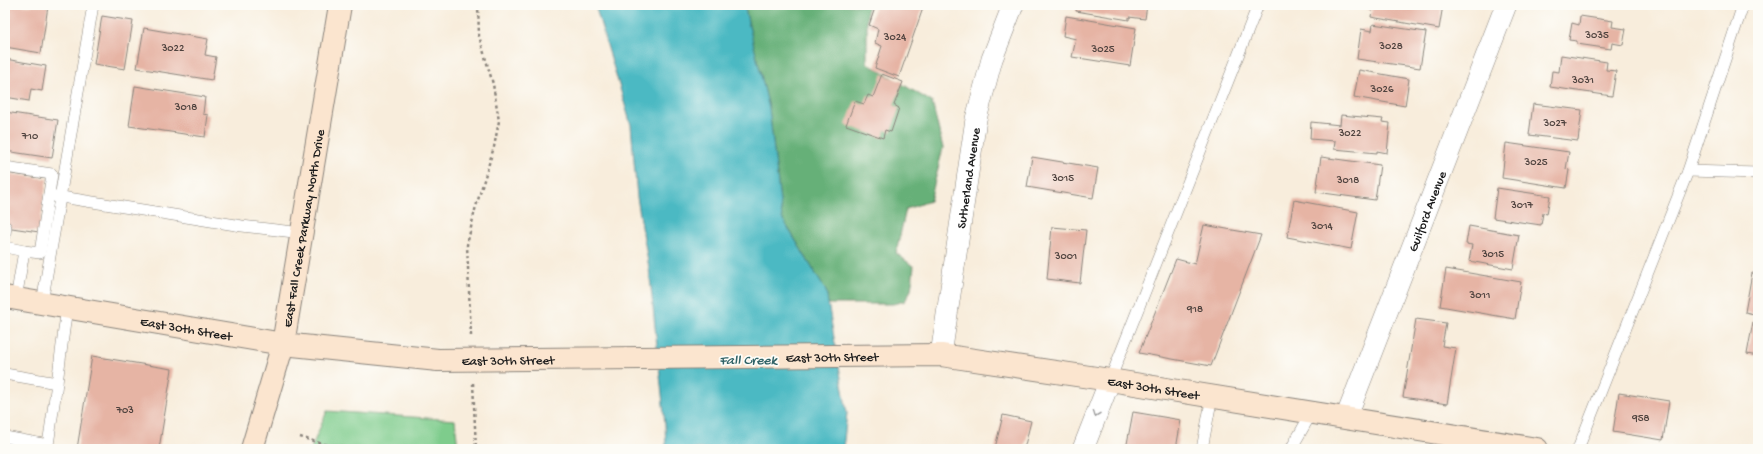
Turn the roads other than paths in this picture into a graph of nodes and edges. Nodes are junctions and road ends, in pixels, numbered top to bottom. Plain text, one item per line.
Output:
1 (93, 5) edge
2 (340, 5) edge
3 (1013, 5) edge
4 (1258, 5) edge
5 (1506, 5) edge
6 (1743, 5) edge
7 (5, 167) edge
8 (1688, 171) junction
9 (1758, 173) edge
10 (54, 196) junction
11 (302, 233) junction
12 (5, 247) edge
13 (24, 251) junction
14 (11, 298) edge
15 (42, 303) junction
16 (67, 307) junction
17 (283, 344) junction
18 (941, 356) junction
19 (5, 374) edge
20 (1110, 380) junction
21 (57, 383) junction
22 (1212, 396) junction
23 (1312, 412) junction
24 (1346, 418) junction
25 (5, 437) edge
26 (1505, 447) edge
27 (252, 449) edge
28 (1083, 449) edge
29 (1202, 449) edge
30 (1291, 449) edge
31 (1537, 449) edge
32 (1578, 449) edge

1 - 10 lane
2 - 11 main road, East Fall Creek Parkway North Drive
3 - 18 street, Sutherland Avenue
4 - 20 lane
5 - 24 street, Guilford Avenue
6 - 8 lane
7 - 10 lane
8 - 9 lane
8 - 32 lane
10 - 11 lane
10 - 13 lane
10 - 15 lane
11 - 17 main road, East Fall Creek Parkway North Drive
12 - 13 lane
13 - 14 lane
14 - 15 main road, East 30th Street
15 - 16 main road, East 30th Street
16 - 17 main road, East 30th Street
16 - 21 lane
17 - 18 main road, East 30th Street, bridge
17 - 27 main road, East Fall Creek Parkway North Drive
18 - 20 main road, East 30th Street
19 - 21 lane
20 - 22 main road, East 30th Street
20 -> 28 street
21 - 25 lane
22 - 23 main road, East 30th Street
22 - 29 lane
23 - 24 main road, East 30th Street
23 - 30 lane
24 - 26 main road, East 30th Street
26 - 31 main road, East 30th Street

